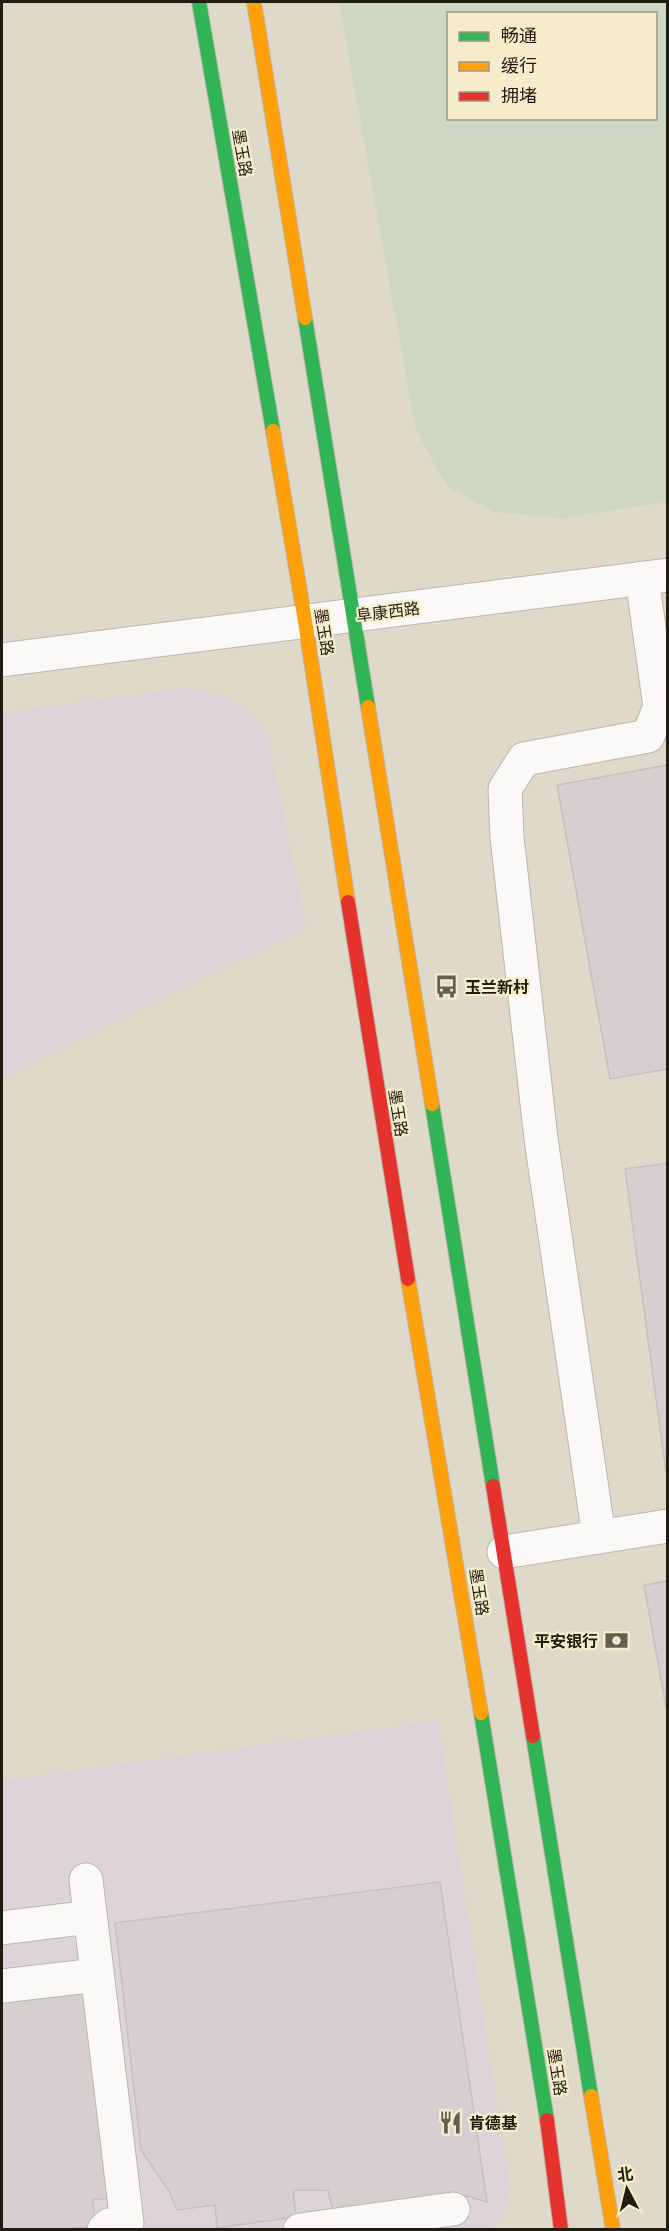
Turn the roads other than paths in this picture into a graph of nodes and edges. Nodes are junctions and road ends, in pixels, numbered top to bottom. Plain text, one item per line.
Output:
1 (199, 2) edge
2 (254, 2) edge
3 (655, 576) edge
4 (354, 616) junction
5 (305, 621) junction
6 (2, 660) edge
7 (664, 713) edge
8 (668, 1526) edge
9 (599, 1537) junction
10 (504, 1552) junction
11 (86, 1880) dead end
12 (90, 1917) junction
13 (2, 1928) edge
14 (97, 1975) junction
15 (2, 1986) edge
16 (453, 2209) dead end
17 (105, 2229) edge
18 (300, 2229) edge
19 (561, 2229) edge
20 (612, 2229) edge

1 - 5 main road, 墨玉路
2 - 4 main road, 墨玉路
3 - 4 street, 阜康西路
3 - 7 street
4 - 5 street, 阜康西路
4 - 10 main road, 墨玉路
5 - 6 street, 阜康西路
5 - 19 main road, 墨玉路
7 - 9 street
8 - 9 street
9 - 10 street
10 - 20 main road, 墨玉路
11 - 12 street
12 - 13 street
12 - 14 street
14 - 15 street
14 - 17 street
16 - 18 street

